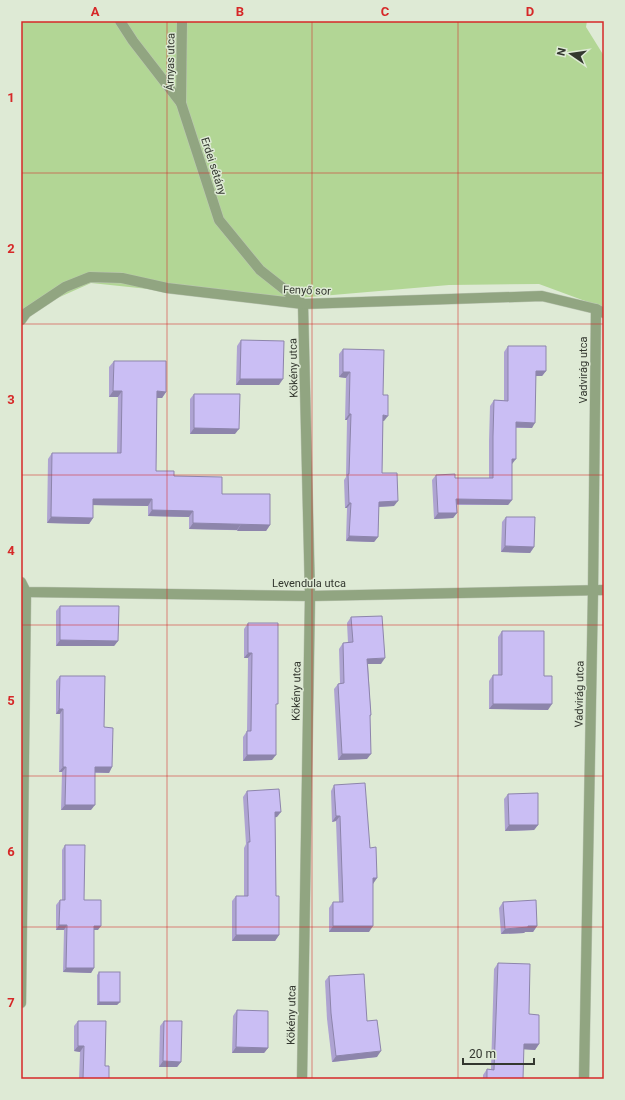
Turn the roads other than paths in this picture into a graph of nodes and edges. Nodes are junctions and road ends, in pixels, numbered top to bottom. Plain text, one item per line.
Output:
1 (120, 21) edge
2 (182, 21) edge
3 (181, 103) junction
4 (303, 304) junction
5 (600, 311) edge
6 (21, 320) edge
7 (21, 582) edge
8 (604, 590) edge
9 (594, 591) junction
10 (26, 592) junction
11 (310, 596) junction
12 (21, 1002) edge
13 (302, 1079) edge
14 (584, 1079) edge

1 - 3 street, Erdei sétány
2 - 3 street, Árnyas utca
3 - 4 street, Erdei sétány
4 - 5 street, Fenyő sor
4 - 6 street, Fenyő sor
4 - 11 street, Kökény utca
5 - 9 street, Vadvirág utca
7 - 10 street
8 - 9 street, Levendula utca
9 - 11 street, Levendula utca
9 - 14 street, Vadvirág utca
10 - 11 street, Levendula utca
10 - 12 street
11 - 13 street, Kökény utca

